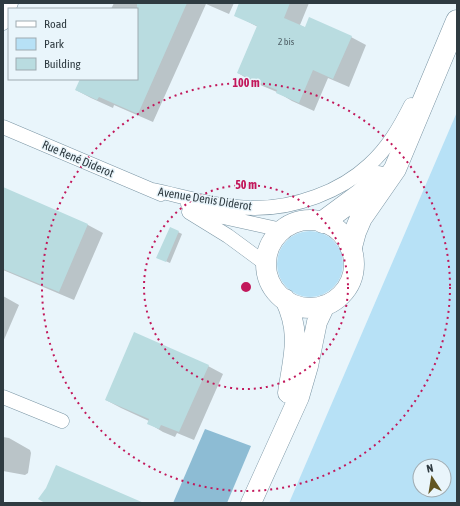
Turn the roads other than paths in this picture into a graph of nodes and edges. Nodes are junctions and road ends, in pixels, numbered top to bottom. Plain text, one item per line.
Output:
1 (457, 9) edge
2 (8, 10) edge
3 (457, 21) edge
4 (3, 23) edge
5 (3, 127) edge
6 (407, 142) junction
7 (153, 190) junction
8 (323, 222) junction
9 (282, 230) junction
10 (351, 247) junction
11 (266, 264) junction
12 (285, 299) junction
13 (325, 305) junction
14 (3, 397) edge
15 (62, 421) dead end
16 (284, 428) junction
17 (251, 503) edge

1 - 7 street, Avenue Denis Diderot
2 - 4 street
3 - 6 highway
5 - 7 street, Rue René Diderot
6 - 8 highway
6 - 10 highway
7 - 9 street
7 - 11 street, Avenue Denis Diderot
8 - 9 main road
8 - 10 main road
9 - 11 main road
10 - 13 main road
11 - 12 main road
12 - 13 main road
12 - 16 main road
13 - 16 main road
14 - 15 street
16 - 17 main road

